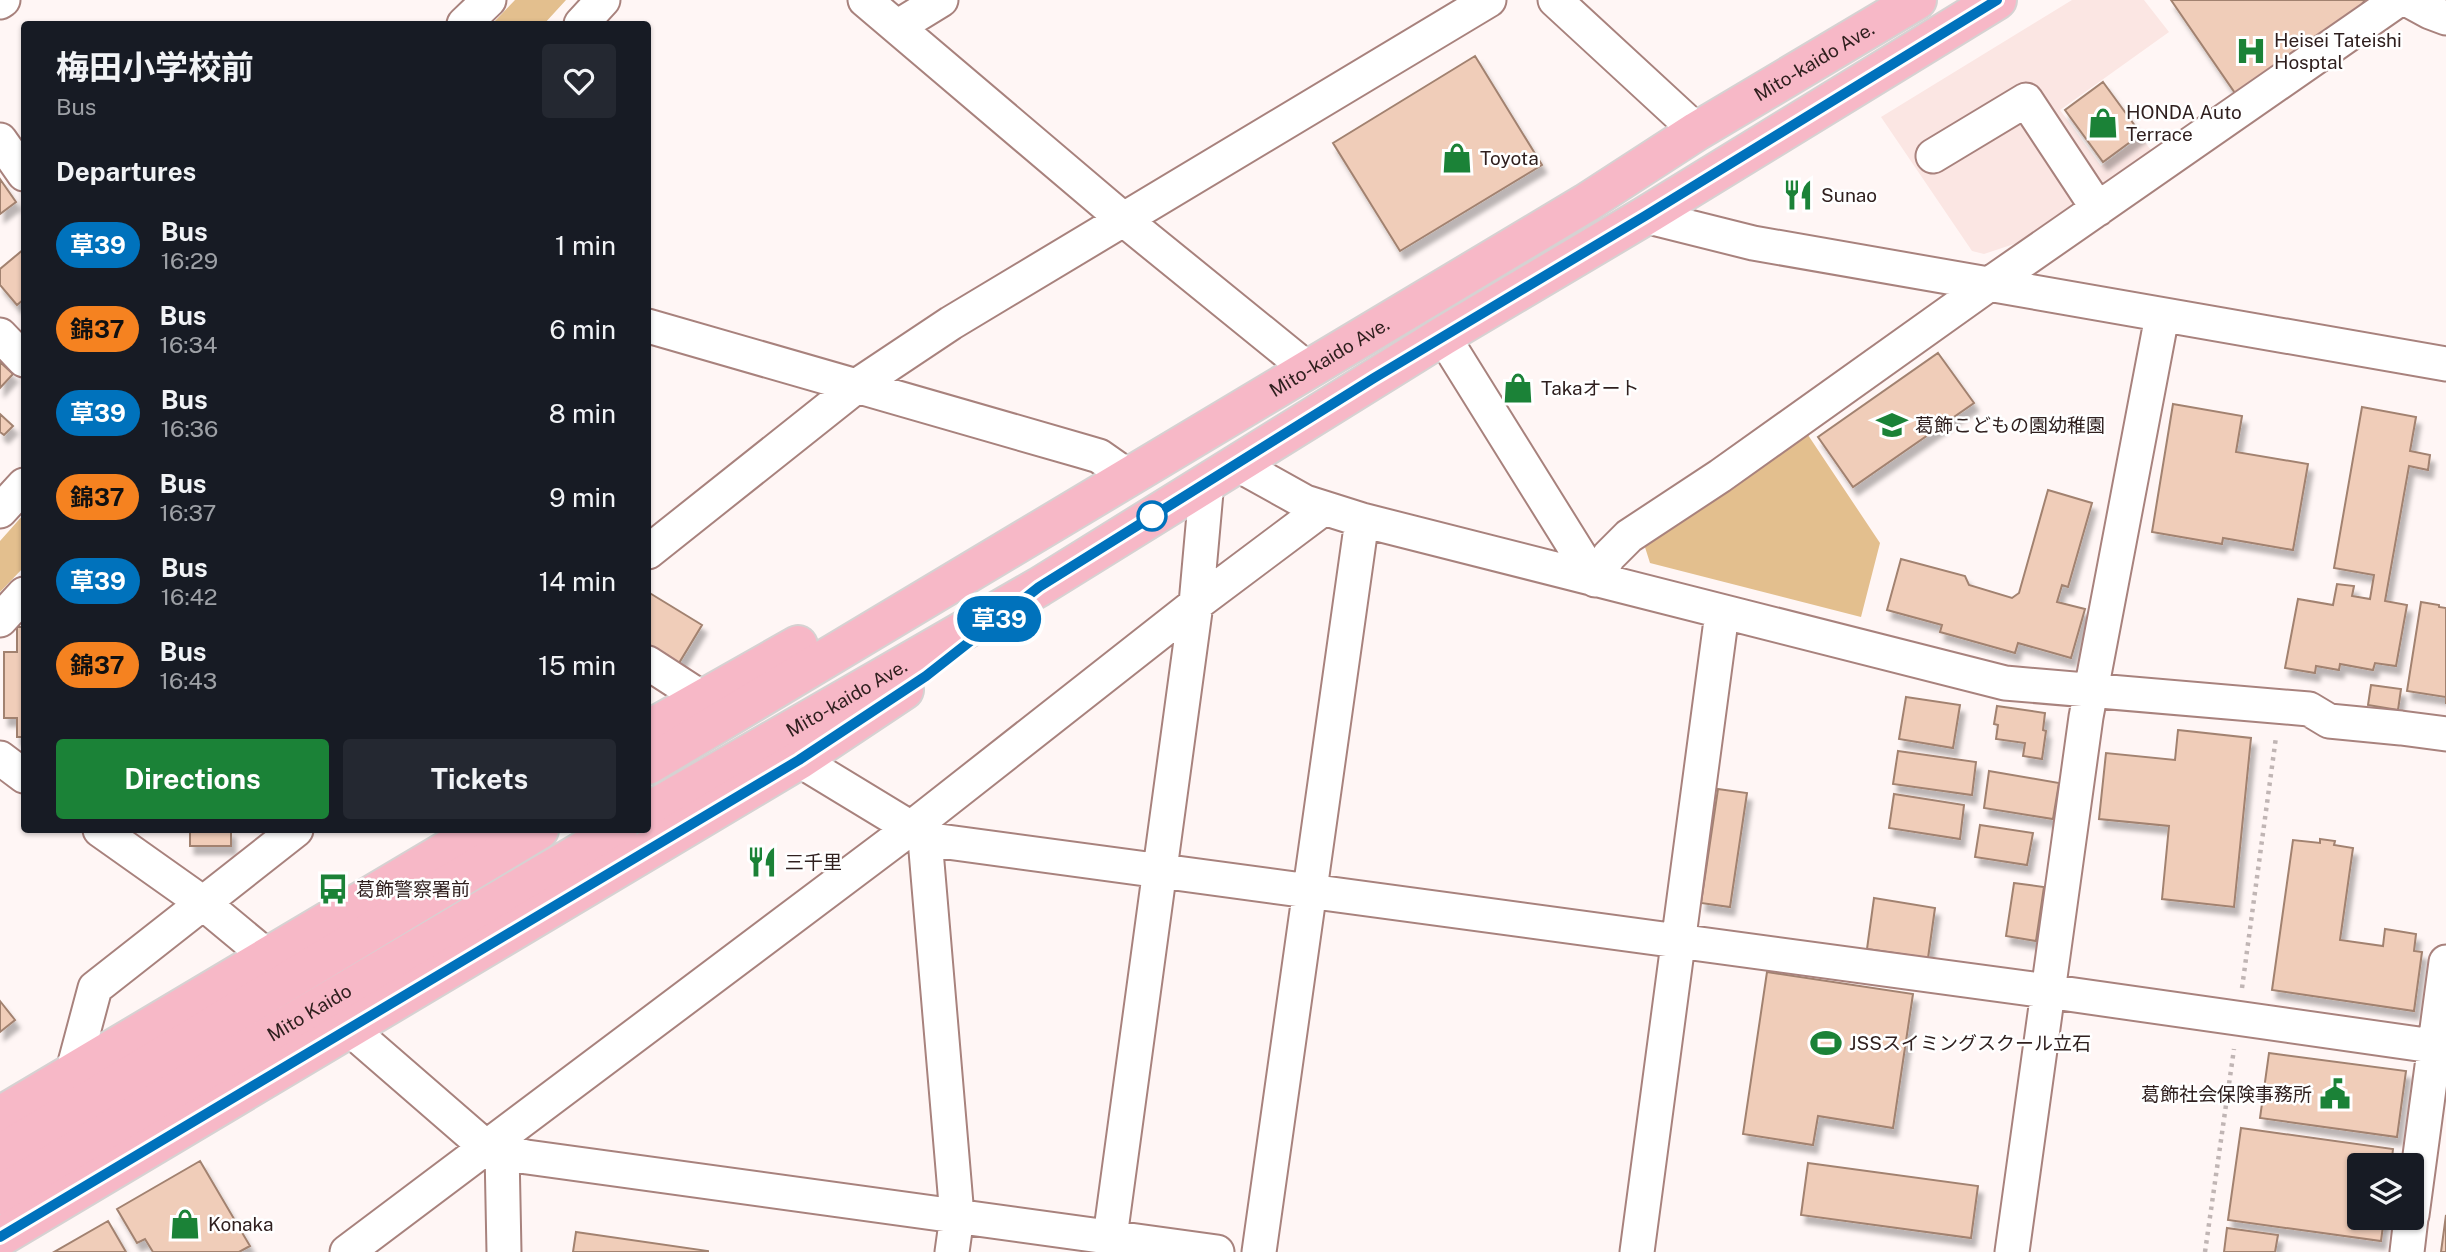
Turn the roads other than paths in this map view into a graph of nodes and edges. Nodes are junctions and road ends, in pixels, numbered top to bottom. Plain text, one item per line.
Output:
1 (603, 0) edge
2 (864, 0) edge
3 (941, 0) edge
4 (1489, 0) edge
5 (1555, 0) edge
6 (1917, 0) edge
7 (1997, 0) edge
8 (2399, 0) edge
9 (2408, 0) edge
10 (2446, 18) edge
11 (584, 21) edge
12 (897, 27) junction
13 (1697, 131) junction
14 (0, 140) edge
15 (1661, 155) junction
16 (1933, 156) dead end
17 (21, 170) edge
18 (1688, 189) junction
19 (1586, 203) junction
20 (2098, 209) junction
21 (1645, 216) junction
22 (1123, 219) junction
23 (1988, 285) junction
24 (2162, 316) junction
25 (651, 327) edge
26 (0, 335) edge
27 (1443, 336) junction
28 (21, 357) edge
29 (2446, 364) edge
30 (1308, 370) junction
31 (858, 385) junction
32 (1221, 472) junction
33 (1129, 477) junction
34 (21, 488) edge
35 (1324, 508) junction
36 (0, 511) edge
37 (1362, 520) junction
38 (1008, 547) junction
39 (651, 550) edge
40 (1595, 580) junction
41 (21, 597) edge
42 (1196, 604) junction
43 (1723, 613) junction
44 (0, 620) edge
45 (651, 665) edge
46 (2092, 692) junction
47 (702, 698) junction
48 (651, 728) edge
49 (2446, 734) edge
50 (786, 749) junction
51 (0, 758) edge
52 (651, 763) edge
53 (21, 774) edge
54 (651, 811) edge
55 (104, 833) edge
56 (292, 833) edge
57 (476, 833) edge
58 (534, 833) edge
59 (613, 833) edge
60 (918, 834) junction
61 (1159, 871) junction
62 (1310, 892) junction
63 (204, 903) junction
64 (1680, 941) junction
65 (268, 957) junction
66 (2446, 962) edge
67 (2047, 991) junction
68 (351, 1030) junction
69 (2440, 1047) edge
70 (72, 1074) junction
71 (0, 1116) edge
72 (495, 1149) junction
73 (2422, 1153) edge
74 (0, 1154) edge
75 (0, 1195) edge
76 (957, 1216) junction
77 (2410, 1230) edge
78 (0, 1237) edge
79 (1109, 1244) edge
80 (346, 1252) edge
81 (504, 1252) edge
82 (951, 1252) edge
83 (1217, 1252) edge
84 (1259, 1252) edge
85 (1637, 1252) edge
86 (2012, 1252) edge
87 (2407, 1252) edge

1 - 11 street
2 - 12 street
3 - 12 street
4 - 22 street
5 - 13 street
6 - 13 highway, Mito-kaido Ave.
7 - 18 highway
8 - 20 street
9 - 10 street
12 - 22 street
13 - 15 highway, Mito-kaido Ave.
13 - 18 highway
14 - 17 street
15 - 19 highway, Mito-kaido Ave.
15 - 21 highway
16 - 20 street
18 - 21 highway
19 - 21 highway
19 - 30 highway, Mito-kaido Ave.
20 - 23 street
21 - 23 street
21 - 27 highway
22 - 30 street
22 - 31 street
23 - 24 street
23 - 40 street
24 - 29 street
24 - 46 street
25 - 31 street
26 - 28 street
27 - 32 highway
27 - 40 street
30 - 33 highway, Mito-kaido Ave.
31 - 33 street
31 - 39 street
32 - 35 street
32 - 42 street
32 - 50 highway
33 - 38 highway, Mito-kaido Ave.
34 - 36 street
35 - 37 street
35 - 42 street
37 - 40 street
37 - 62 street
38 - 47 highway
38 - 52 highway, Mito-kaido Ave.
40 - 43 street
41 - 44 street
42 - 60 street
42 - 61 street
43 - 46 street
43 - 64 street
45 - 47 street
46 - 49 street
46 - 67 street
47 - 48 highway
50 - 54 highway
50 - 60 street
50 - 68 highway
51 - 53 street
55 - 63 street
56 - 63 street
57 - 65 highway
58 - 74 highway, Mito Kaido
59 - 75 highway, Mito Kaido
60 - 61 street
60 - 72 street
60 - 76 street
61 - 62 street
61 - 79 street
62 - 64 street
62 - 84 street
63 - 65 street
63 - 70 street
64 - 67 street
64 - 85 street
65 - 70 highway
66 - 69 street
67 - 69 street
67 - 86 street
68 - 72 street
68 - 78 highway
69 - 73 street
70 - 71 highway
72 - 76 street
72 - 80 street
72 - 81 street
76 - 79 street
76 - 82 street
77 - 87 street
79 - 83 street

